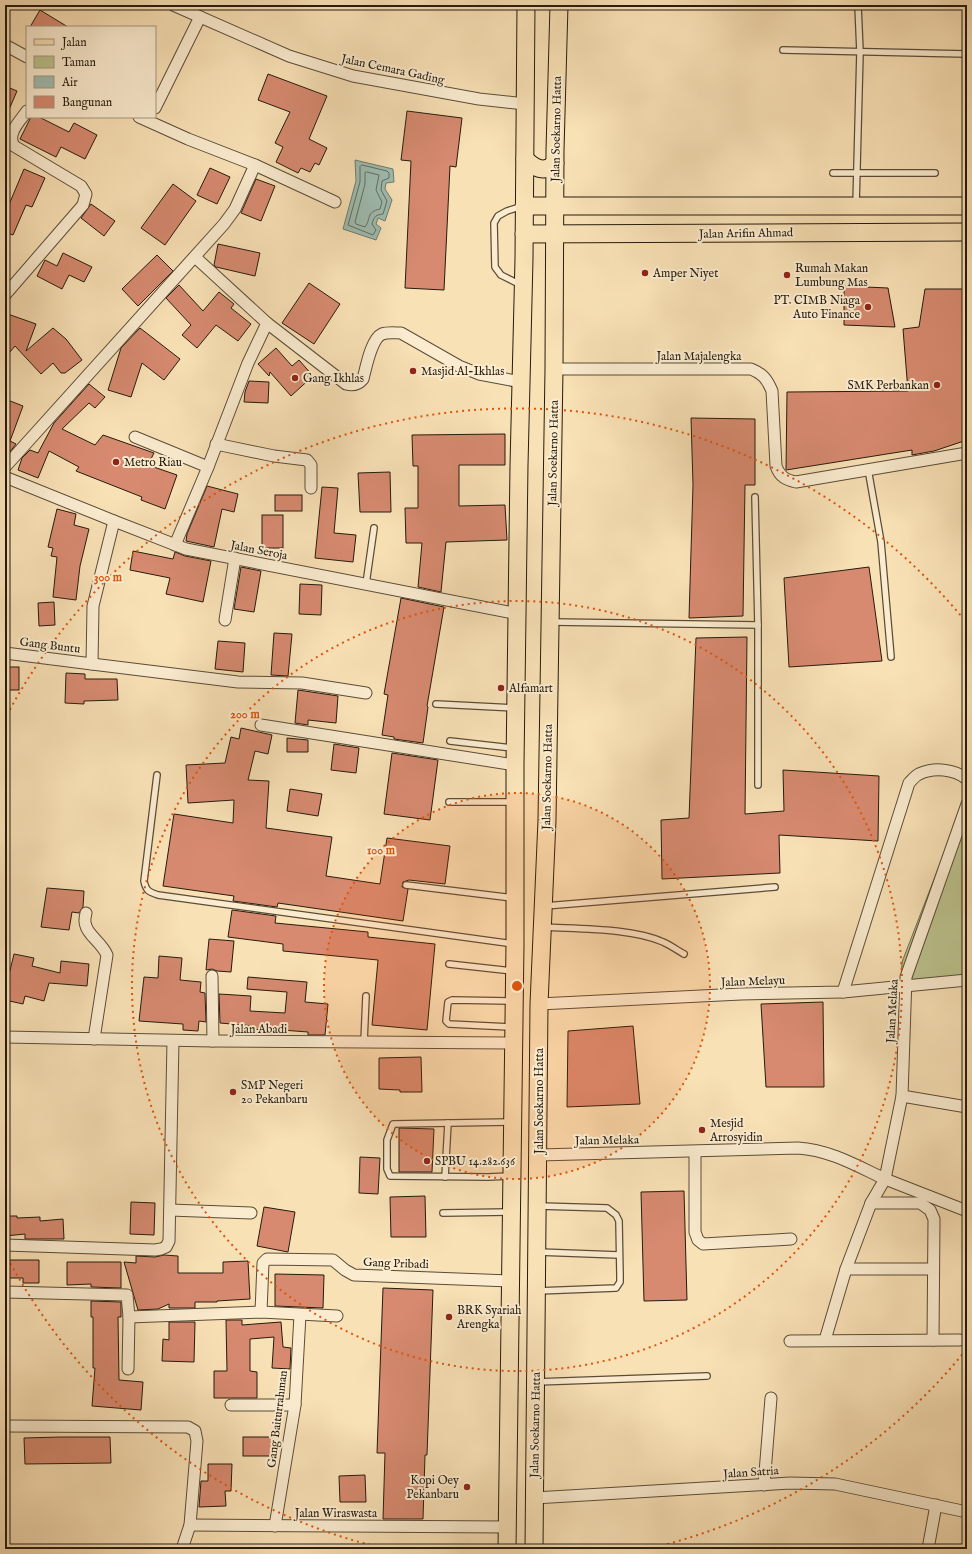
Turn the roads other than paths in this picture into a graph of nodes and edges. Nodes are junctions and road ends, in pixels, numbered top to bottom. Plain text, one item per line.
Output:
1 (173, 5) edge
2 (526, 5) edge
3 (559, 5) edge
4 (858, 5) edge
5 (200, 17) junction
6 (5, 45) edge
7 (783, 50) dead end
8 (860, 52) junction
9 (967, 54) edge
10 (26, 56) edge
11 (525, 104) junction
12 (156, 106) edge
13 (26, 112) edge
14 (146, 119) edge
15 (525, 159) junction
16 (555, 163) junction
17 (256, 165) junction
18 (833, 173) dead end
19 (857, 173) junction
20 (935, 173) dead end
21 (335, 202) dead end
22 (524, 206) junction
23 (555, 206) junction
24 (856, 206) junction
25 (967, 206) edge
26 (967, 232) edge
27 (524, 234) junction
28 (556, 234) junction
29 (194, 257) junction
30 (523, 286) junction
31 (5, 295) edge
32 (267, 323) junction
33 (554, 369) junction
34 (521, 382) junction
35 (135, 437) dead end
36 (216, 444) junction
37 (967, 453) edge
38 (5, 467) edge
39 (208, 467) junction
40 (868, 469) junction
41 (5, 477) edge
42 (311, 488) dead end
43 (755, 497) dead end
44 (114, 521) junction
45 (374, 528) dead end
46 (175, 545) junction
47 (235, 558) junction
48 (366, 584) junction
49 (518, 614) junction
50 (225, 620) dead end
51 (549, 622) junction
52 (758, 624) junction
53 (5, 653) edge
54 (891, 657) dead end
55 (92, 664) junction
56 (366, 693) dead end
57 (436, 704) dead end
58 (517, 708) junction
59 (261, 725) dead end
60 (450, 741) dead end
61 (516, 748) junction
62 (515, 765) junction
63 (157, 775) dead end
64 (967, 779) edge
65 (758, 785) dead end
66 (449, 802) dead end
67 (515, 802) junction
68 (967, 804) edge
69 (406, 885) dead end
70 (775, 887) dead end
71 (515, 899) junction
72 (543, 906) junction
73 (86, 913) dead end
74 (543, 927) junction
75 (515, 944) junction
76 (684, 954) dead end
77 (449, 964) dead end
78 (515, 971) junction
79 (212, 976) dead end
80 (967, 980) edge
81 (905, 987) junction
82 (843, 992) junction
83 (366, 996) dead end
84 (514, 1002) junction
85 (540, 1004) junction
86 (514, 1035) junction
87 (5, 1037) edge
88 (94, 1039) junction
89 (173, 1041) junction
90 (213, 1041) junction
91 (364, 1043) junction
92 (902, 1096) junction
93 (967, 1107) edge
94 (512, 1122) junction
95 (448, 1123) junction
96 (695, 1152) junction
97 (539, 1155) junction
98 (512, 1176) junction
99 (445, 1177) junction
100 (885, 1179) junction
101 (871, 1203) junction
102 (538, 1206) junction
103 (170, 1210) junction
104 (967, 1211) edge
105 (511, 1212) junction
106 (250, 1213) dead end
107 (443, 1213) dead end
108 (791, 1239) dead end
109 (5, 1245) edge
110 (538, 1252) junction
111 (620, 1255) junction
112 (846, 1269) junction
113 (933, 1269) junction
114 (511, 1281) junction
115 (537, 1291) junction
116 (5, 1292) edge
117 (261, 1312) junction
118 (300, 1315) junction
119 (337, 1316) dead end
120 (129, 1317) junction
121 (825, 1340) junction
122 (933, 1340) junction
123 (960, 1340) dead end
124 (790, 1341) dead end
125 (536, 1346) junction
126 (509, 1347) junction
127 (128, 1369) dead end
128 (707, 1376) dead end
129 (536, 1382) junction
130 (771, 1398) dead end
131 (231, 1405) dead end
132 (294, 1405) junction
133 (5, 1426) edge
134 (764, 1485) junction
135 (534, 1498) junction
136 (936, 1505) junction
137 (967, 1512) edge
138 (190, 1525) junction
139 (275, 1526) junction
140 (507, 1527) junction
141 (182, 1549) edge
142 (507, 1549) edge
143 (534, 1549) edge
144 (928, 1549) edge

1 - 5 street, Jalan Cemara Gading
2 - 11 main road
3 - 16 main road, Jalan Soekarno Hatta
4 - 8 lane
5 - 11 street, Jalan Cemara Gading
5 - 12 street
6 - 10 street
7 - 8 lane
8 - 9 lane
8 - 19 lane
11 - 15 main road
13 - 31 street
14 - 17 street
15 - 16 main road
15 - 22 main road
16 - 23 main road, Jalan Soekarno Hatta
17 - 21 street
17 - 29 street
18 - 19 lane
19 - 20 lane
19 - 24 lane
22 - 23 main road
22 - 27 main road
22 - 30 lane
23 - 24 main road
23 - 28 main road, Jalan Soekarno Hatta
24 - 25 main road
26 - 28 main road, Jalan Arifin Ahmad
27 - 28 main road, Jalan Arifin Ahmad
27 - 30 main road
28 - 33 main road, Jalan Soekarno Hatta
29 - 32 street
29 - 38 street
30 - 34 main road
32 - 34 street
32 - 36 street
33 - 40 street, Jalan Majalengka
33 - 51 main road, Jalan Soekarno Hatta
34 - 49 main road
35 - 39 street
36 - 39 street
36 - 42 street
37 - 40 street, Jalan Majalengka
39 - 46 street
40 - 54 lane
41 - 44 street, Jalan Seroja
43 - 52 lane
44 - 46 street, Jalan Seroja
44 - 55 street, Gang Buntu
45 - 48 lane
46 - 47 street, Jalan Seroja
47 - 48 street, Jalan Seroja
47 - 50 street
48 - 49 street, Jalan Seroja
49 - 58 main road
51 - 52 lane
51 - 72 main road, Jalan Soekarno Hatta
52 - 65 lane
53 - 55 street, Gang Buntu
55 - 56 street
57 - 58 lane
58 - 61 main road
59 - 62 street
60 - 61 lane
61 - 62 main road
62 - 67 main road
63 - 75 lane
64 - 82 street
66 - 67 lane
67 - 71 main road
68 - 81 street, Jalan Melaka
69 - 71 lane
70 - 72 lane
71 - 75 main road
72 - 74 main road, Jalan Soekarno Hatta
73 - 88 street
74 - 76 lane
74 - 85 main road, Jalan Soekarno Hatta
75 - 78 main road
77 - 78 lane
78 - 84 main road
79 - 90 street
80 - 81 street, Jalan Melayu
81 - 82 street, Jalan Melayu
81 - 92 street, Jalan Melaka
82 - 85 street, Jalan Melayu
83 - 91 lane
84 - 86 main road
84 - 86 lane
85 - 97 main road, Jalan Soekarno Hatta
86 - 91 street, Jalan Abadi
86 - 94 main road
87 - 88 street, Jalan Abadi
88 - 89 street, Jalan Abadi
89 - 90 street, Jalan Abadi
89 - 103 street
90 - 91 street, Jalan Abadi
92 - 93 street
92 - 100 street, Jalan Melaka
94 - 95 lane
94 - 98 main road
95 - 99 lane
95 - 99 lane
96 - 97 street, Jalan Melaka
96 - 100 street, Jalan Melaka
96 - 108 street
97 - 102 main road, Jalan Soekarno Hatta
98 - 99 lane
98 - 105 main road
100 - 101 street
100 - 104 street, Jalan Melaka
101 - 112 street
101 - 113 street
102 - 110 main road, Jalan Soekarno Hatta
102 - 111 lane
103 - 106 street
103 - 109 street
105 - 107 lane
105 - 114 main road
110 - 111 lane
110 - 115 main road, Jalan Soekarno Hatta
111 - 115 lane
112 - 113 street
112 - 121 street
113 - 122 street
114 - 117 street, Gang Pribadi
114 - 126 main road
115 - 125 main road, Jalan Soekarno Hatta
116 - 120 street
117 - 118 street
117 - 120 street
118 - 119 street
118 - 132 street, Gang Baiturrahman
120 - 127 street
121 - 122 street
121 - 124 street
122 - 123 street
125 - 126 main road
125 - 129 main road, Jalan Soekarno Hatta
126 - 140 main road
128 - 129 lane
129 - 135 main road, Jalan Soekarno Hatta
130 - 134 street
131 - 132 street
132 - 139 street, Gang Baiturrahman
133 - 138 street
134 - 135 street, Jalan Satria
134 - 136 street, Jalan Satria
135 - 143 main road, Jalan Soekarno Hatta
136 - 137 street, Jalan Satria
136 - 144 street
138 - 139 street, Jalan Wiraswasta
138 - 141 street
139 - 140 street, Jalan Wiraswasta
140 - 142 main road

